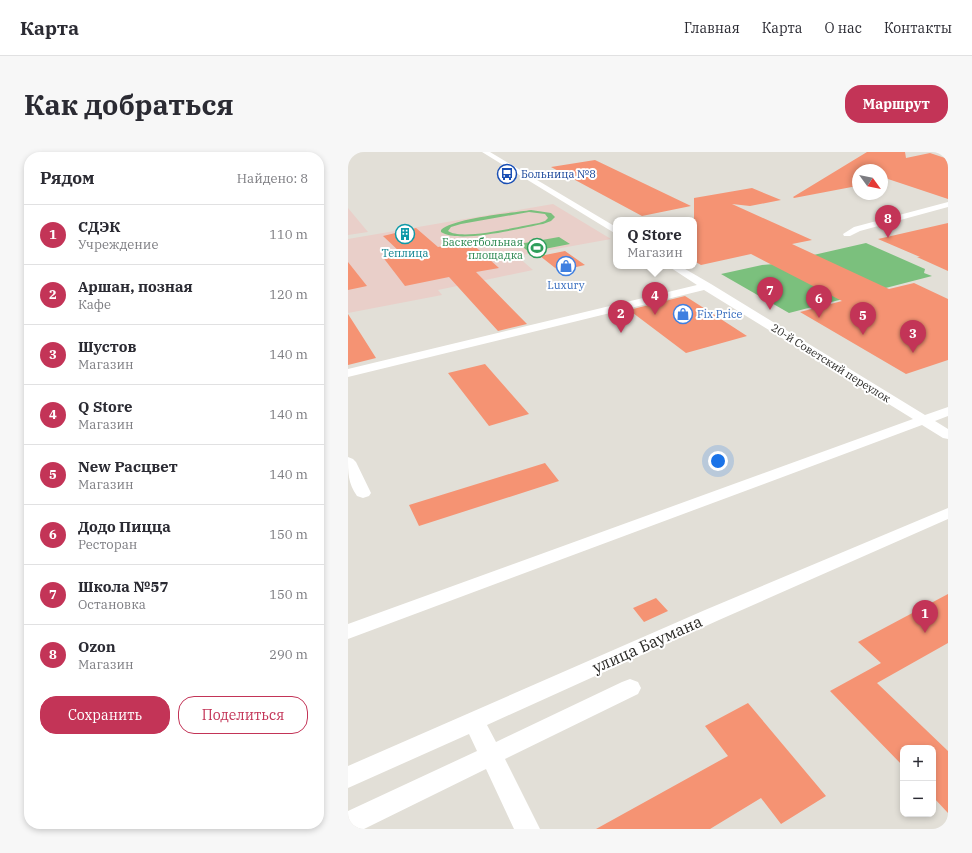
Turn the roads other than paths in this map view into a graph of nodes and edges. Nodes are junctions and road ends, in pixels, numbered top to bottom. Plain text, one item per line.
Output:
1 (485, 152) edge
2 (948, 204) edge
3 (613, 229) edge
4 (847, 234) dead end
5 (678, 269) edge
6 (707, 286) junction
7 (348, 373) edge
8 (948, 411) edge
9 (923, 420) junction
10 (948, 435) edge
11 (348, 462) edge
12 (363, 493) dead end
13 (948, 513) edge
14 (348, 632) edge
15 (630, 688) dead end
16 (474, 721) junction
17 (491, 754) junction
18 (348, 777) edge
19 (348, 824) edge
20 (527, 829) edge

1 - 3 street
2 - 4 street
5 - 6 street, 20-й Советский переулок
6 - 7 street
6 - 9 street, 20-й Советский переулок
8 - 9 street
9 - 10 street, 20-й Советский переулок
9 - 14 street
11 - 12 street
13 - 16 street, улица Баумана
15 - 17 street
16 - 17 street
16 - 18 street, улица Баумана
17 - 19 street
17 - 20 street

